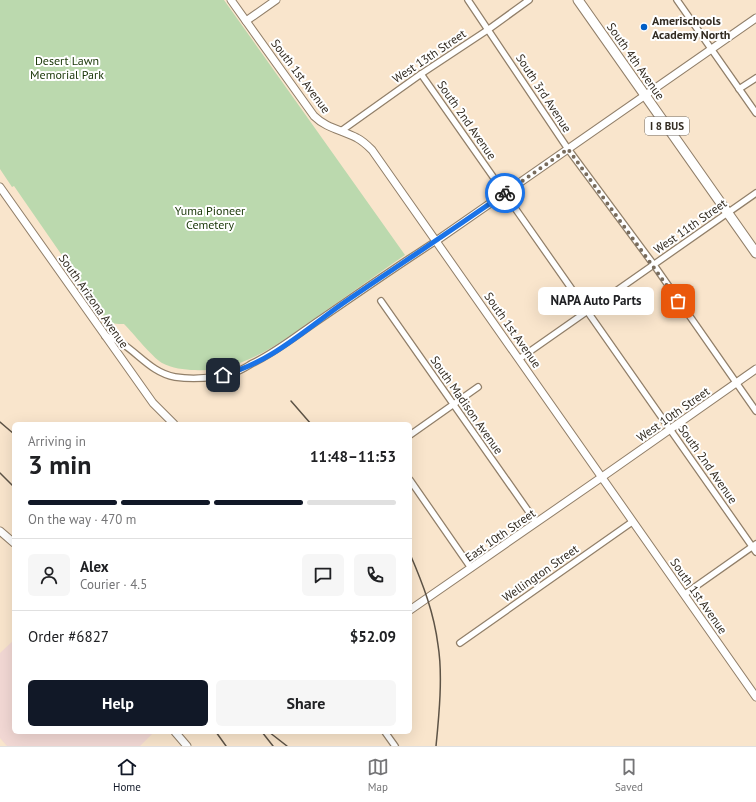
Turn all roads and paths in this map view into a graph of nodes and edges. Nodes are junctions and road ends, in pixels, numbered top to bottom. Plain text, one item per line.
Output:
1 (231, 0) edge
2 (276, 0) edge
3 (468, 0) edge
4 (529, 0) edge
5 (578, 0) edge
6 (678, 0) edge
7 (756, 18) edge
8 (246, 21) junction
9 (489, 29) junction
10 (711, 49) junction
11 (421, 74) junction
12 (756, 78) edge
13 (739, 89) junction
14 (646, 95) junction
15 (756, 113) edge
16 (341, 131) junction
17 (568, 149) junction
18 (0, 187) edge
19 (505, 193) junction
20 (756, 193) edge
21 (728, 213) junction
22 (436, 241) junction
23 (756, 253) edge
24 (654, 265) junction
25 (381, 301) dead end
26 (588, 311) junction
27 (104, 336) junction
28 (519, 359) junction
29 (756, 369) edge
30 (737, 383) junction
31 (478, 388) dead end
32 (454, 405) junction
33 (756, 411) edge
34 (172, 422) edge
35 (671, 429) junction
36 (412, 434) edge
37 (602, 477) junction
38 (412, 483) edge
39 (536, 522) junction
40 (632, 522) junction
41 (0, 531) edge
42 (12, 541) edge
43 (754, 545) edge
44 (756, 552) edge
45 (471, 568) junction
46 (685, 594) junction
47 (412, 609) edge
48 (460, 643) dead end
49 (756, 697) edge
50 (177, 734) edge
51 (386, 734) edge
52 (187, 746) edge
53 (395, 746) edge

1 - 8 street, South 1st Avenue
2 - 8 street
3 - 9 street, South 3rd Avenue
4 - 9 street, West 13th Street
5 - 14 main road, South 4th Avenue / I 8 BUS
6 - 10 street
7 - 10 street
8 - 16 street, South 1st Avenue
9 - 11 street, West 13th Street
9 - 17 street, South 3rd Avenue
10 - 13 street
10 - 14 street
11 - 16 street, West 13th Street
11 - 19 street, South 2nd Avenue
12 - 13 street
13 - 15 street
14 - 17 street
14 - 21 main road, South 4th Avenue / I 8 BUS
16 - 22 street, South 1st Avenue
17 - 19 street
17 - 24 street, South 3rd Avenue
18 - 27 street, South Arizona Avenue
19 - 22 street
19 - 26 street, South 2nd Avenue
20 - 21 street, West 11th Street
21 - 23 main road, South 4th Avenue / I 8 BUS
21 - 24 street, West 11th Street
22 - 27 street
22 - 28 street, South 1st Avenue
24 - 26 street, West 11th Street
24 - 30 street, South 3rd Avenue
25 - 32 street, South Madison Avenue
26 - 28 street, West 11th Street
26 - 35 street, South 2nd Avenue
27 - 34 street, South Arizona Avenue
28 - 37 street, South 1st Avenue
29 - 30 street, West 10th Street
30 - 33 street, South 3rd Avenue
30 - 35 street, West 10th Street
31 - 32 street
32 - 36 street
32 - 39 street, South Madison Avenue
35 - 37 street, West 10th Street
35 - 43 street, South 2nd Avenue
37 - 39 street, East 10th Street
37 - 40 street, South 1st Avenue
38 - 45 street
39 - 45 street, East 10th Street
40 - 46 street, South 1st Avenue
40 - 48 street, Wellington Street
41 - 42 street
43 - 44 street, South 2nd Avenue
43 - 46 street
45 - 47 street, East 10th Street
46 - 49 street, South 1st Avenue
50 - 52 street
51 - 53 street

